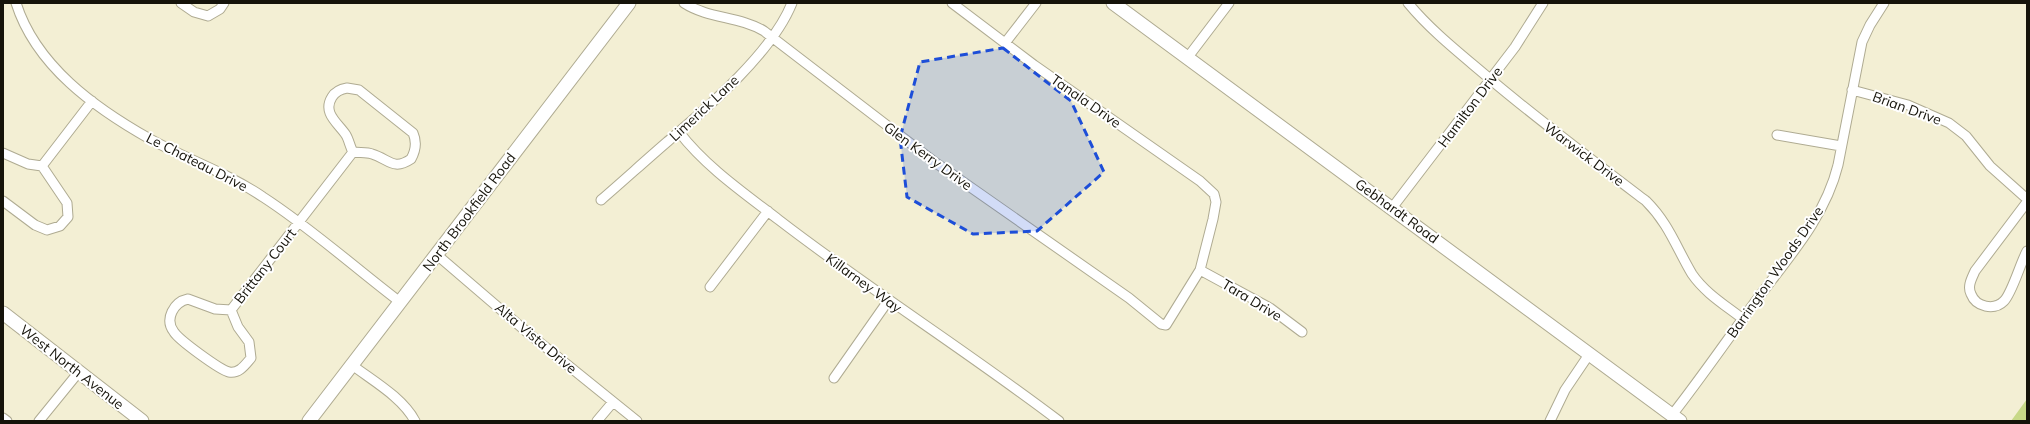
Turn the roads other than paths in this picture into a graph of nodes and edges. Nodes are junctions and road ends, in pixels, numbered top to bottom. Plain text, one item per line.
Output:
1 (16, 3) edge
2 (181, 3) edge
3 (224, 3) edge
4 (628, 3) edge
5 (684, 3) edge
6 (792, 3) edge
7 (952, 3) edge
8 (1036, 3) edge
9 (1113, 3) edge
10 (1230, 3) edge
11 (1408, 3) edge
12 (1542, 3) edge
13 (1884, 3) edge
14 (772, 38) junction
15 (1005, 44) junction
16 (1188, 58) junction
17 (1491, 80) junction
18 (1852, 90) junction
19 (92, 101) junction
20 (679, 132) junction
21 (1777, 135) dead end
22 (1841, 146) junction
23 (353, 152) junction
24 (3, 153) edge
25 (42, 166) junction
26 (601, 200) dead end
27 (2027, 200) edge
28 (3, 201) edge
29 (1392, 208) junction
30 (768, 211) junction
31 (298, 223) junction
32 (2027, 251) edge
33 (436, 254) junction
34 (1200, 270) junction
35 (710, 287) dead end
36 (888, 301) junction
37 (400, 302) junction
38 (231, 310) junction
39 (3, 313) edge
40 (1743, 318) junction
41 (1302, 332) dead end
42 (1590, 353) junction
43 (352, 365) junction
44 (78, 373) junction
45 (834, 378) dead end
46 (613, 402) junction
47 (3, 418) edge
48 (1676, 418) edge
49 (7, 421) edge
50 (39, 421) edge
51 (142, 421) edge
52 (309, 421) edge
53 (415, 421) edge
54 (597, 421) edge
55 (637, 421) edge
56 (1059, 421) edge
57 (1550, 421) edge

1 - 19 street, Le Chateau Drive
2 - 3 street
4 - 33 street, North Brookfield Road
5 - 14 street, Glen Kerry Drive
6 - 14 street, Limerick Lane
7 - 15 street, Tanala Drive
8 - 15 street
9 - 16 street, Gebhardt Road
10 - 16 street
11 - 17 street, Warwick Drive
12 - 17 street, Hamilton Drive
13 - 18 street, Barrington Woods Drive
14 - 20 street, Limerick Lane
14 - 34 street, Glen Kerry Drive
15 - 34 street, Tanala Drive
16 - 29 street, Gebhardt Road
17 - 29 street, Hamilton Drive
17 - 40 street, Warwick Drive
18 - 22 street, Barrington Woods Drive
18 - 27 street, Brian Drive
19 - 25 street
19 - 31 street, Le Chateau Drive
20 - 26 street, Limerick Lane
20 - 30 street, Killarney Way
21 - 22 street
22 - 40 street, Barrington Woods Drive
23 - 23 street
23 - 31 street, Brittany Court
24 - 25 street
25 - 28 street
27 - 32 street
29 - 42 street, Gebhardt Road
30 - 35 street
30 - 36 street, Killarney Way
31 - 37 street, Le Chateau Drive
31 - 38 street, Brittany Court
33 - 37 street, North Brookfield Road
33 - 46 street, Alta Vista Drive
34 - 41 street, Tara Drive
36 - 45 street
36 - 56 street, Killarney Way
37 - 43 street, North Brookfield Road
38 - 38 street, Brittany Court
39 - 44 street, West North Avenue
40 - 48 street, Barrington Woods Drive
42 - 48 street, Gebhardt Road
42 - 57 street
43 - 52 street, North Brookfield Road
43 - 53 street
44 - 50 street
44 - 51 street, West North Avenue
46 - 54 street
46 - 55 street, Alta Vista Drive
47 - 49 street

